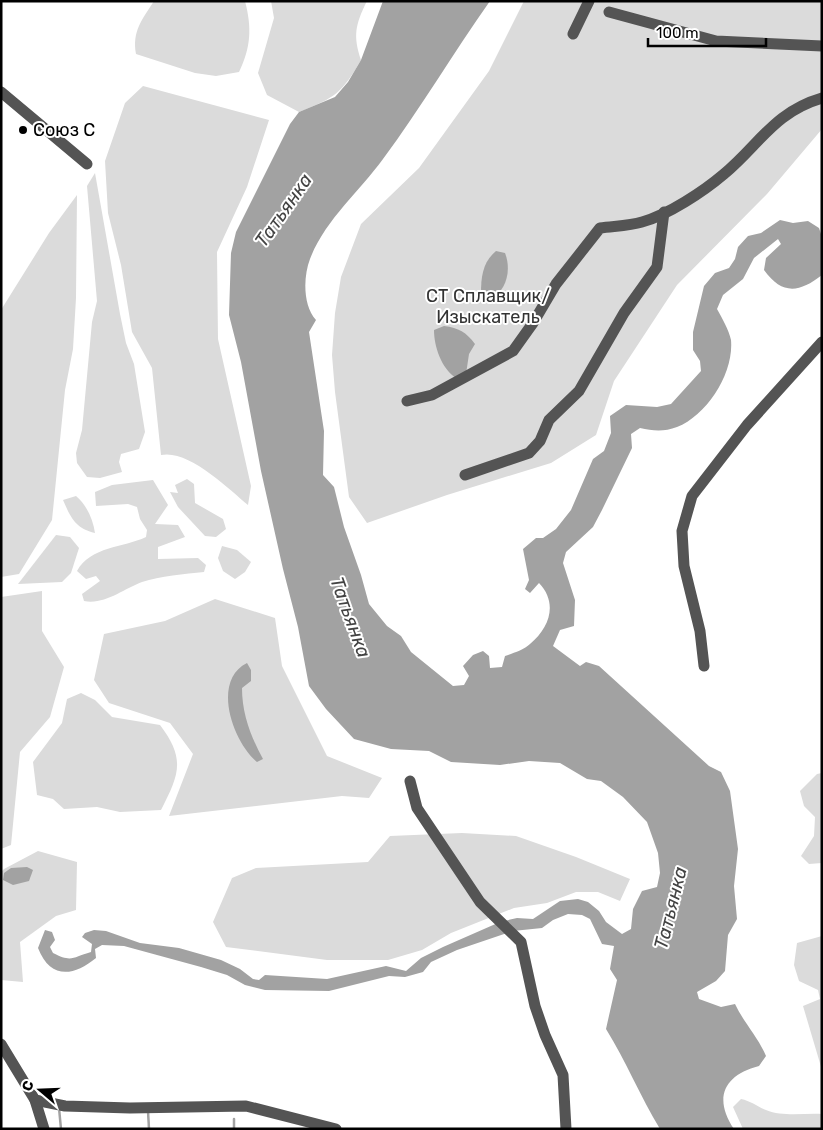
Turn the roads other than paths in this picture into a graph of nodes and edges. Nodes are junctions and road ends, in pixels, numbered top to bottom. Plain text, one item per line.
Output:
1 (589, 1) edge
2 (609, 12) dead end
3 (573, 34) dead end
4 (822, 46) edge
5 (1, 92) edge
6 (822, 98) edge
7 (87, 164) dead end
8 (664, 212) junction
9 (822, 342) edge
10 (407, 401) dead end
11 (465, 475) dead end
12 (704, 666) dead end
13 (410, 781) dead end
14 (1, 1044) edge
15 (35, 1100) junction
16 (44, 1129) edge
17 (336, 1129) edge
18 (566, 1129) edge

1 - 3 street
2 - 4 street
5 - 7 street
6 - 8 street
8 - 10 street
8 - 11 street
9 - 12 street
13 - 18 street
14 - 15 street
15 - 16 street
15 - 17 street

